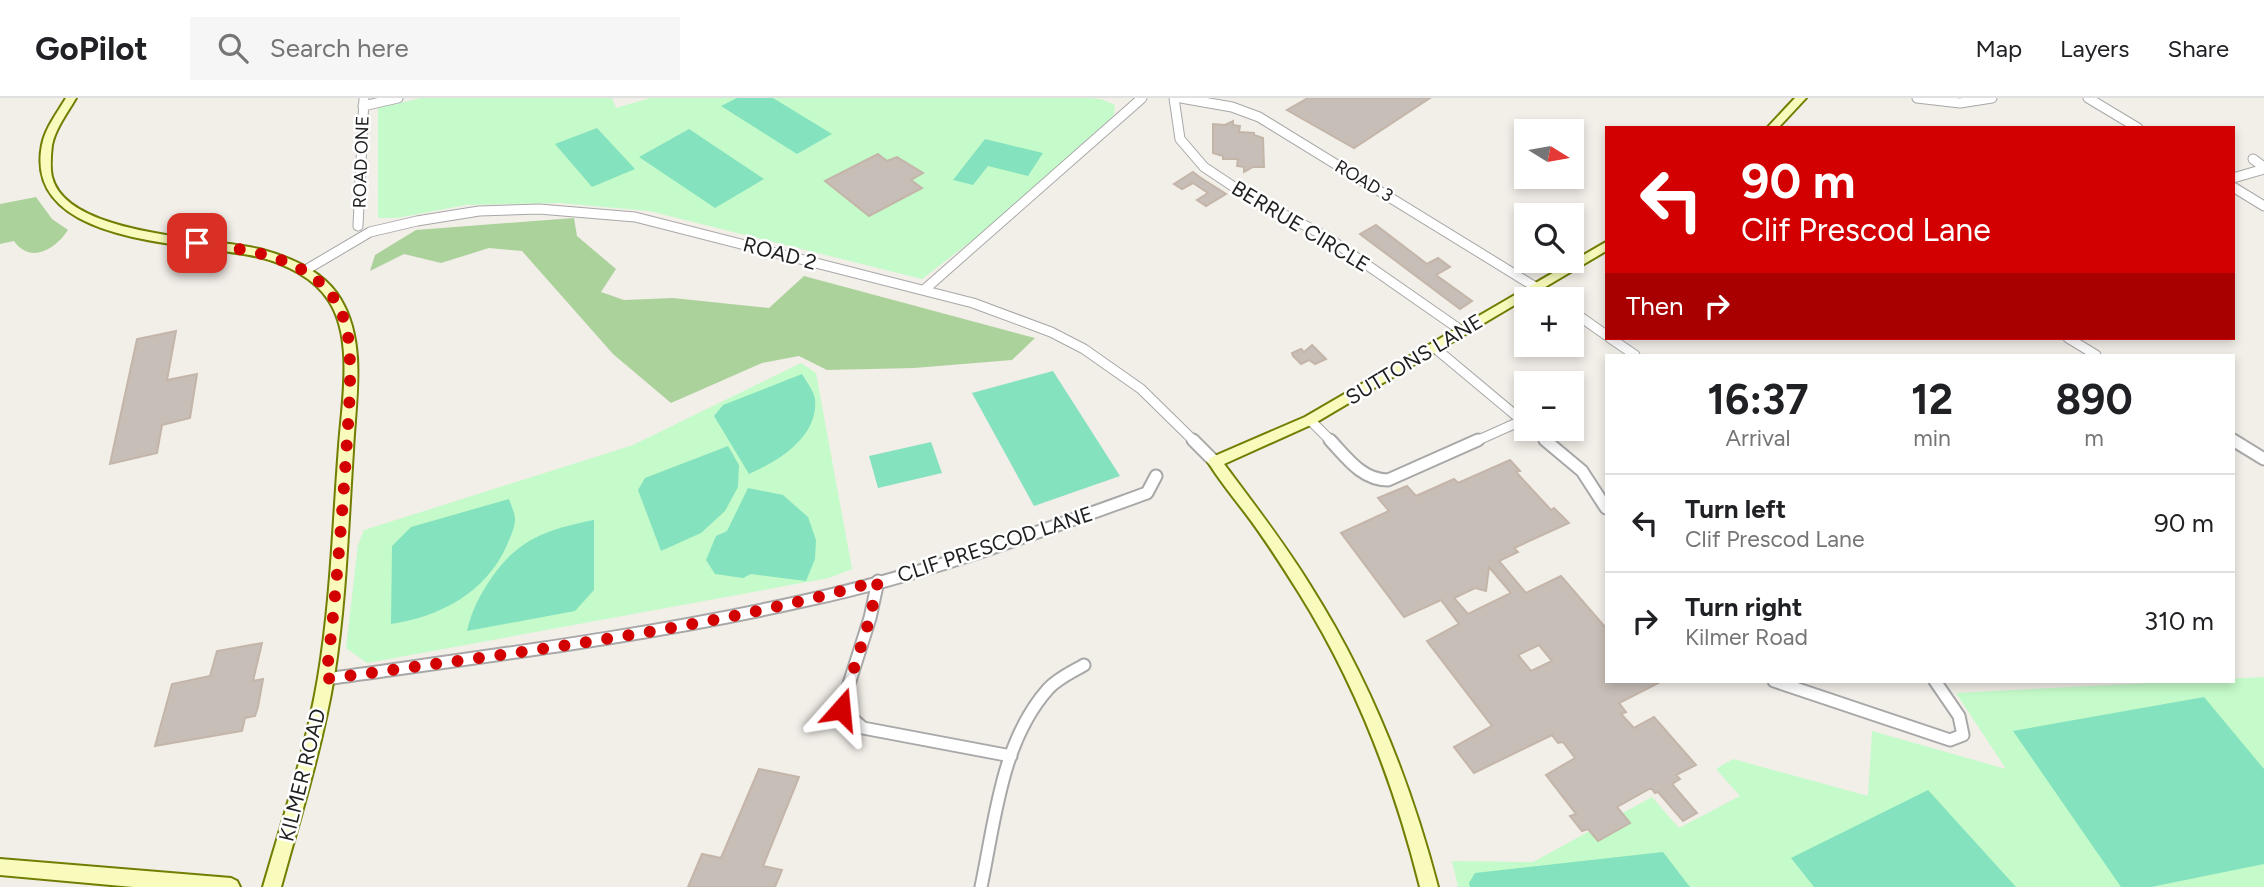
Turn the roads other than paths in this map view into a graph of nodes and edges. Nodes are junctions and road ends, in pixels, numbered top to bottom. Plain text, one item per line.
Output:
1 (71, 98) edge
2 (397, 98) edge
3 (1142, 98) edge
4 (1174, 98) edge
5 (1181, 98) edge
6 (1801, 98) edge
7 (1917, 98) edge
8 (1992, 98) edge
9 (2088, 98) edge
10 (364, 102) edge
11 (1774, 126) edge
12 (2135, 126) edge
13 (2253, 159) dead end
14 (2264, 168) edge
15 (2235, 177) edge
16 (2235, 188) edge
17 (2264, 206) edge
18 (358, 226) dead end
19 (1605, 247) edge
20 (304, 271) junction
21 (1537, 287) joint
22 (924, 290) junction
23 (1514, 300) edge
24 (1584, 319) edge
25 (1462, 331) junction
26 (1605, 334) edge
27 (1614, 340) edge
28 (2071, 340) edge
29 (1435, 348) junction
30 (1634, 354) edge
31 (2094, 354) edge
32 (1514, 415) edge
33 (1311, 420) junction
34 (1514, 427) edge
35 (1546, 441) edge
36 (2235, 441) edge
37 (2264, 459) edge
38 (1215, 462) junction
39 (1156, 476) dead end
40 (1605, 506) edge
41 (878, 581) junction
42 (1084, 665) dead end
43 (326, 679) junction
44 (1780, 683) edge
45 (1936, 683) edge
46 (1011, 756) junction
47 (0, 867) edge
48 (231, 887) edge
49 (272, 887) edge
50 (981, 887) edge
51 (1429, 887) edge

1 - 20 street
2 - 10 street
3 - 22 street
4 - 25 street, BERRUE CIRCLE
5 - 21 street, ROAD 3
6 - 11 street
7 - 8 street
9 - 12 street
10 - 18 street, ROAD ONE
13 - 14 street
14 - 15 street
16 - 17 street
19 - 21 street, SUTTONS LANE
20 - 22 street, ROAD 2
20 - 43 street, KILMER ROAD
22 - 38 street, ROAD 2
23 - 25 street, SUTTONS LANE
24 - 26 street
25 - 29 street, SUTTONS LANE
27 - 30 street
28 - 31 street
29 - 32 street
29 - 33 street, SUTTONS LANE
33 - 34 street
33 - 38 street, SUTTONS LANE
35 - 40 street
36 - 37 street
38 - 51 street
39 - 41 street, CLIF PRESCOD LANE
41 - 43 street, CLIF PRESCOD LANE
41 - 46 street
42 - 46 street
43 - 49 street, KILMER ROAD
44 - 45 street
46 - 50 street
47 - 48 street

